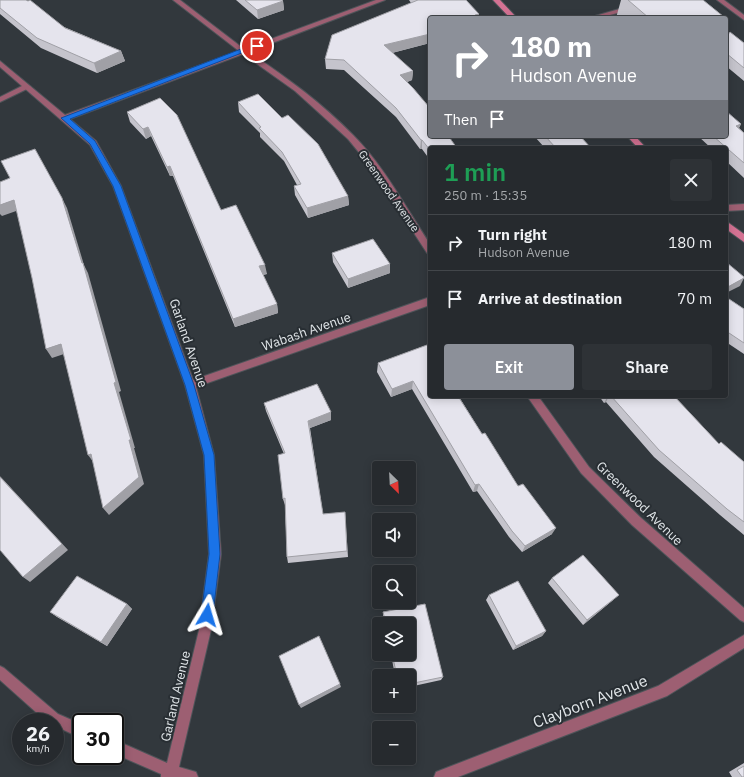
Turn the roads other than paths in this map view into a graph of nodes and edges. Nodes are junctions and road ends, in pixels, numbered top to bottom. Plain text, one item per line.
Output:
1 (176, 0) edge
2 (382, 0) edge
3 (496, 0) edge
4 (720, 0) edge
5 (634, 7) edge
6 (512, 16) edge
7 (608, 16) edge
8 (744, 18) edge
9 (243, 51) junction
10 (0, 63) edge
11 (27, 87) junction
12 (0, 100) edge
13 (65, 118) junction
14 (633, 138) edge
15 (640, 146) edge
16 (744, 207) edge
17 (728, 208) edge
18 (728, 226) edge
19 (744, 239) edge
20 (428, 247) edge
21 (428, 302) edge
22 (190, 385) junction
23 (533, 398) edge
24 (744, 616) edge
25 (744, 641) edge
26 (0, 672) edge
27 (72, 727) edge
28 (124, 751) edge
29 (169, 775) edge
30 (191, 777) edge
31 (441, 777) edge

1 - 9 street, Greenwood Avenue
2 - 9 street
3 - 6 street
4 - 8 street
5 - 7 street
9 - 13 street
9 - 20 street, Greenwood Avenue
10 - 11 street, Garland Avenue
11 - 12 street
11 - 13 street, Garland Avenue
13 - 22 street, Garland Avenue
14 - 15 street
16 - 17 street
18 - 19 street
21 - 22 street, Wabash Avenue
22 - 29 street, Garland Avenue
23 - 24 street, Greenwood Avenue
25 - 31 street, Clayborn Avenue
26 - 27 street
28 - 29 street
29 - 30 street

